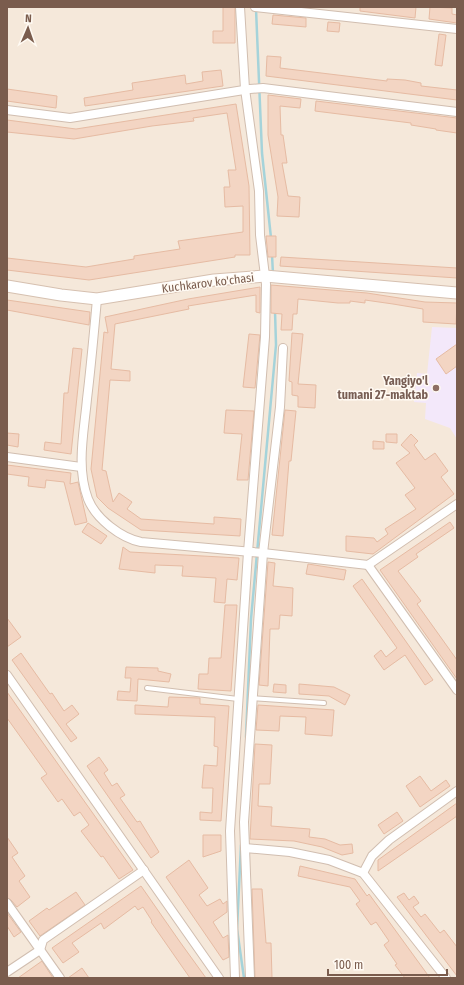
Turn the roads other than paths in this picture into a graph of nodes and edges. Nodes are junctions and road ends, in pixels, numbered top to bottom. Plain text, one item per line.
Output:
1 (240, 7) edge
2 (255, 7) edge
3 (457, 29) edge
4 (247, 89) junction
5 (7, 110) edge
6 (457, 112) edge
7 (265, 276) junction
8 (7, 286) edge
9 (457, 293) edge
10 (97, 299) junction
11 (283, 348) dead end
12 (7, 457) edge
13 (81, 467) junction
14 (457, 504) edge
15 (249, 552) junction
16 (262, 553) junction
17 (368, 565) junction
18 (7, 675) edge
19 (147, 688) dead end
20 (457, 690) edge
21 (252, 698) junction
22 (239, 700) junction
23 (324, 703) dead end
24 (457, 791) edge
25 (245, 848) junction
26 (144, 870) junction
27 (363, 873) junction
28 (7, 903) edge
29 (40, 950) junction
30 (7, 972) edge
31 (60, 978) edge
32 (219, 978) edge
33 (235, 978) edge
34 (250, 978) edge
35 (446, 978) edge

1 - 4 street
2 - 3 street
4 - 5 street
4 - 6 street
4 - 7 street
7 - 9 main road, Kuchkarov ko'chasi
7 - 10 main road, Kuchkarov ko'chasi
7 - 15 street
8 - 10 main road, Kuchkarov ko'chasi
10 - 13 street
11 - 16 street
12 - 13 street
13 - 15 street
14 - 17 street
15 - 16 street
15 - 22 street
16 - 17 street
16 - 21 street
17 - 20 street
18 - 26 street
19 - 22 lane
21 - 23 lane
21 - 25 street
22 - 33 street
24 - 27 street
25 - 27 street
25 - 34 street
26 - 29 street
26 - 32 street
27 - 35 street
28 - 29 street
29 - 30 street
29 - 31 street

